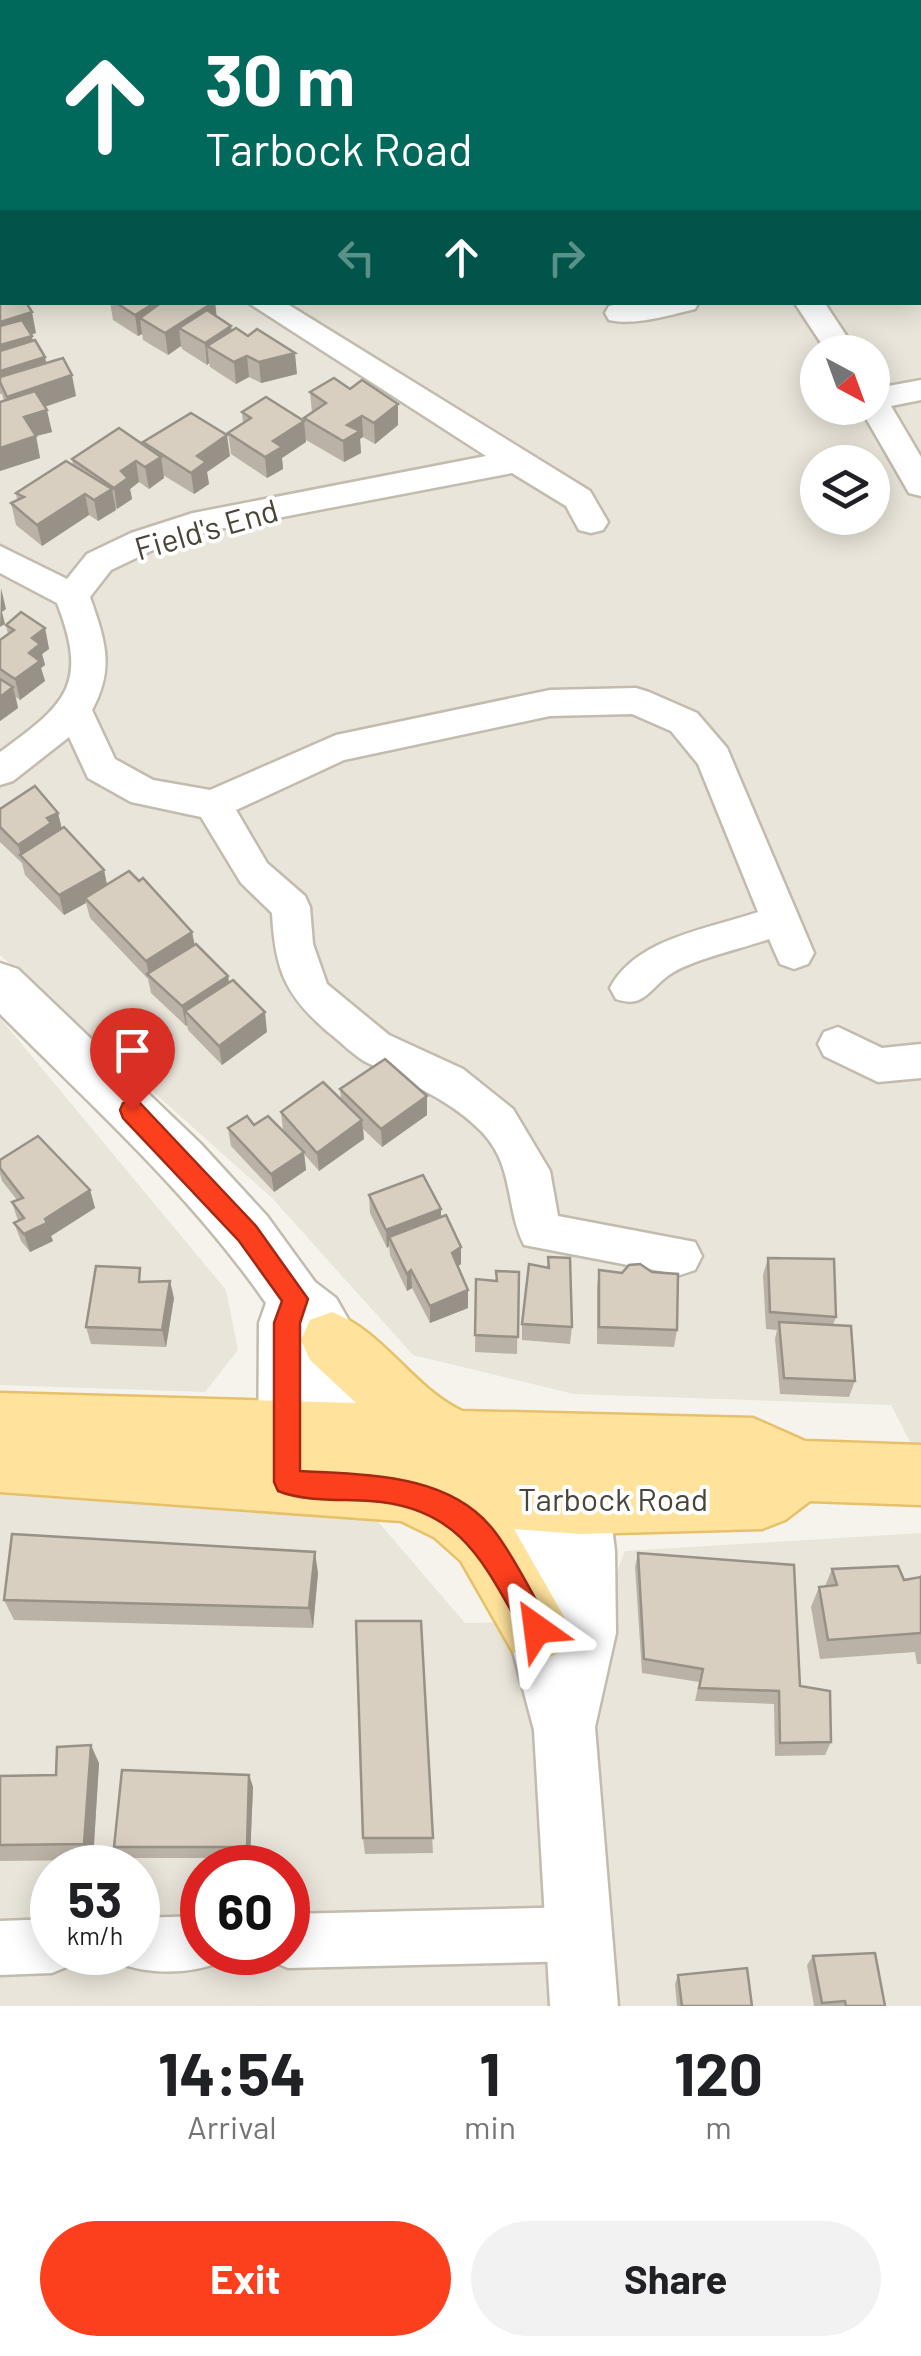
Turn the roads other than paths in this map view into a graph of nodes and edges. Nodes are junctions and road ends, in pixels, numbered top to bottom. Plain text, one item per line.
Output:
1 (267, 305) edge
2 (665, 305) edge
3 (812, 305) edge
4 (620, 312) dead end
5 (831, 335) edge
6 (921, 390) edge
7 (890, 396) edge
8 (886, 425) edge
9 (512, 462) junction
10 (921, 485) edge
11 (591, 522) dead end
12 (0, 558) edge
13 (72, 596) junction
14 (75, 711) junction
15 (0, 771) edge
16 (213, 805) junction
17 (0, 983) edge
18 (630, 988) dead end
19 (838, 1044) dead end
20 (921, 1061) edge
21 (680, 1256) dead end
22 (314, 1319) junction
23 (0, 1422) edge
24 (456, 1440) junction
25 (0, 1462) edge
26 (334, 1464) junction
27 (556, 1473) junction
28 (921, 1475) edge
29 (537, 1629) junction
30 (566, 1730) junction
31 (578, 1934) junction
32 (310, 1940) edge
33 (30, 1947) edge
34 (0, 1948) edge
35 (584, 2006) edge

1 - 9 street
2 - 4 street
3 - 5 street
6 - 7 street
8 - 10 street
9 - 11 street
9 - 13 street, Field's End
12 - 13 street
13 - 14 street
14 - 15 street
14 - 16 street
16 - 18 street
16 - 21 street
17 - 22 street
19 - 20 street
22 - 24 main road
22 - 26 street
23 - 26 main road, Tarbock Road
24 - 26 main road, Tarbock Road
24 - 27 main road, Tarbock Road
25 - 26 main road, Tarbock Road
26 - 27 main road, Tarbock Road
26 - 29 main road
27 - 28 main road, Tarbock Road
27 - 29 street
27 - 30 street
29 - 30 street
30 - 31 street
31 - 32 street
31 - 35 street
33 - 34 street

